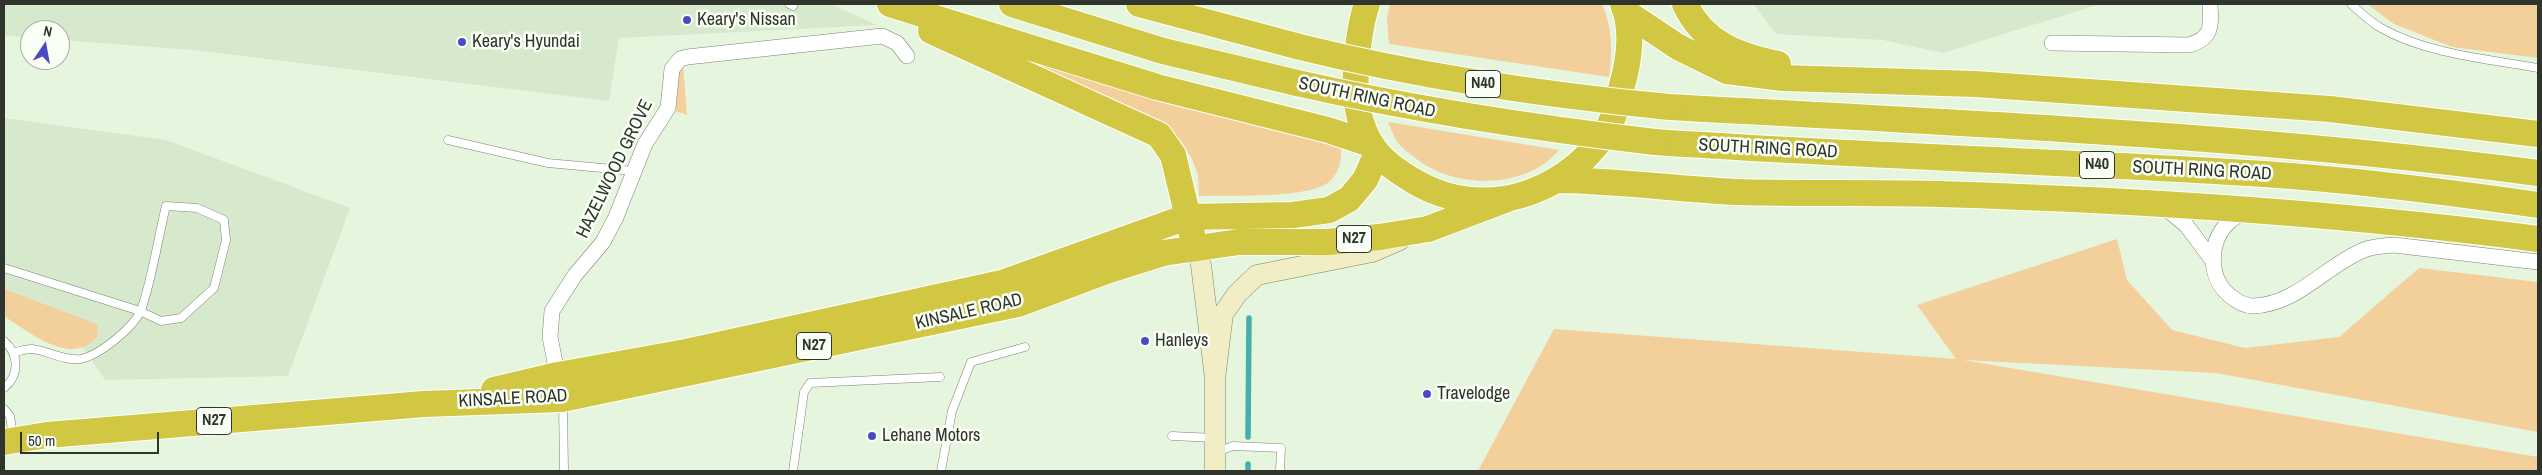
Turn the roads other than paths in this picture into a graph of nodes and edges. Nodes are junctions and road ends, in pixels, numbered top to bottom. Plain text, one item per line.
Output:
1 (879, 4) edge
2 (890, 4) edge
3 (1012, 4) edge
4 (1139, 4) edge
5 (1367, 4) edge
6 (1684, 4) edge
7 (2210, 4) edge
8 (2351, 4) edge
9 (1624, 7) edge
10 (2052, 43) dead end
11 (907, 56) dead end
12 (2538, 68) edge
13 (1975, 84) junction
14 (2538, 134) edge
15 (448, 140) dead end
16 (1374, 148) junction
17 (634, 171) junction
18 (2538, 173) edge
19 (1559, 180) junction
20 (1507, 199) junction
21 (2538, 204) edge
22 (2160, 205) junction
23 (2246, 211) junction
24 (1187, 217) junction
25 (1428, 229) junction
26 (2538, 239) edge
27 (1196, 247) junction
28 (2213, 261) junction
29 (2538, 262) edge
30 (4, 268) edge
31 (140, 311) junction
32 (4, 342) edge
33 (1025, 347) dead end
34 (13, 353) junction
35 (940, 377) dead end
36 (1215, 379) junction
37 (560, 387) junction
38 (4, 388) edge
39 (4, 409) edge
40 (1172, 436) dead end
41 (8, 441) edge
42 (1215, 454) edge
43 (564, 471) edge
44 (793, 471) edge
45 (941, 471) edge
46 (1280, 471) edge

1 - 24 highway
2 - 16 highway
3 - 21 highway, SOUTH RING ROAD / N40, bridge
4 - 18 highway, SOUTH RING ROAD / N40, bridge
5 - 16 highway, N27
6 - 13 highway
7 - 10 street
8 - 12 lane
9 - 13 highway
9 - 19 highway, N27
11 - 17 street, HAZELWOOD GROVE
13 - 14 highway
15 - 17 lane
16 - 20 highway, N27
16 - 24 highway, KINSALE ROAD / N27
17 - 37 street, HAZELWOOD GROVE
19 - 20 highway, N27
19 - 22 highway
20 - 25 highway, KINSALE ROAD / N27
22 - 23 highway
22 - 28 street
23 - 26 highway
23 - 28 street
24 - 27 highway
24 - 37 highway, KINSALE ROAD / N27
25 - 27 highway, KINSALE ROAD / N27
25 - 36 street
27 - 36 street
27 - 37 highway, KINSALE ROAD / N27
28 - 29 street
30 - 31 lane
31 - 31 lane
31 - 34 lane
32 - 34 lane
33 - 45 lane
34 - 38 lane
35 - 44 lane
36 - 42 street
37 - 41 highway, KINSALE ROAD / N27
37 - 43 lane
39 - 41 lane
40 - 42 lane
42 - 46 lane

